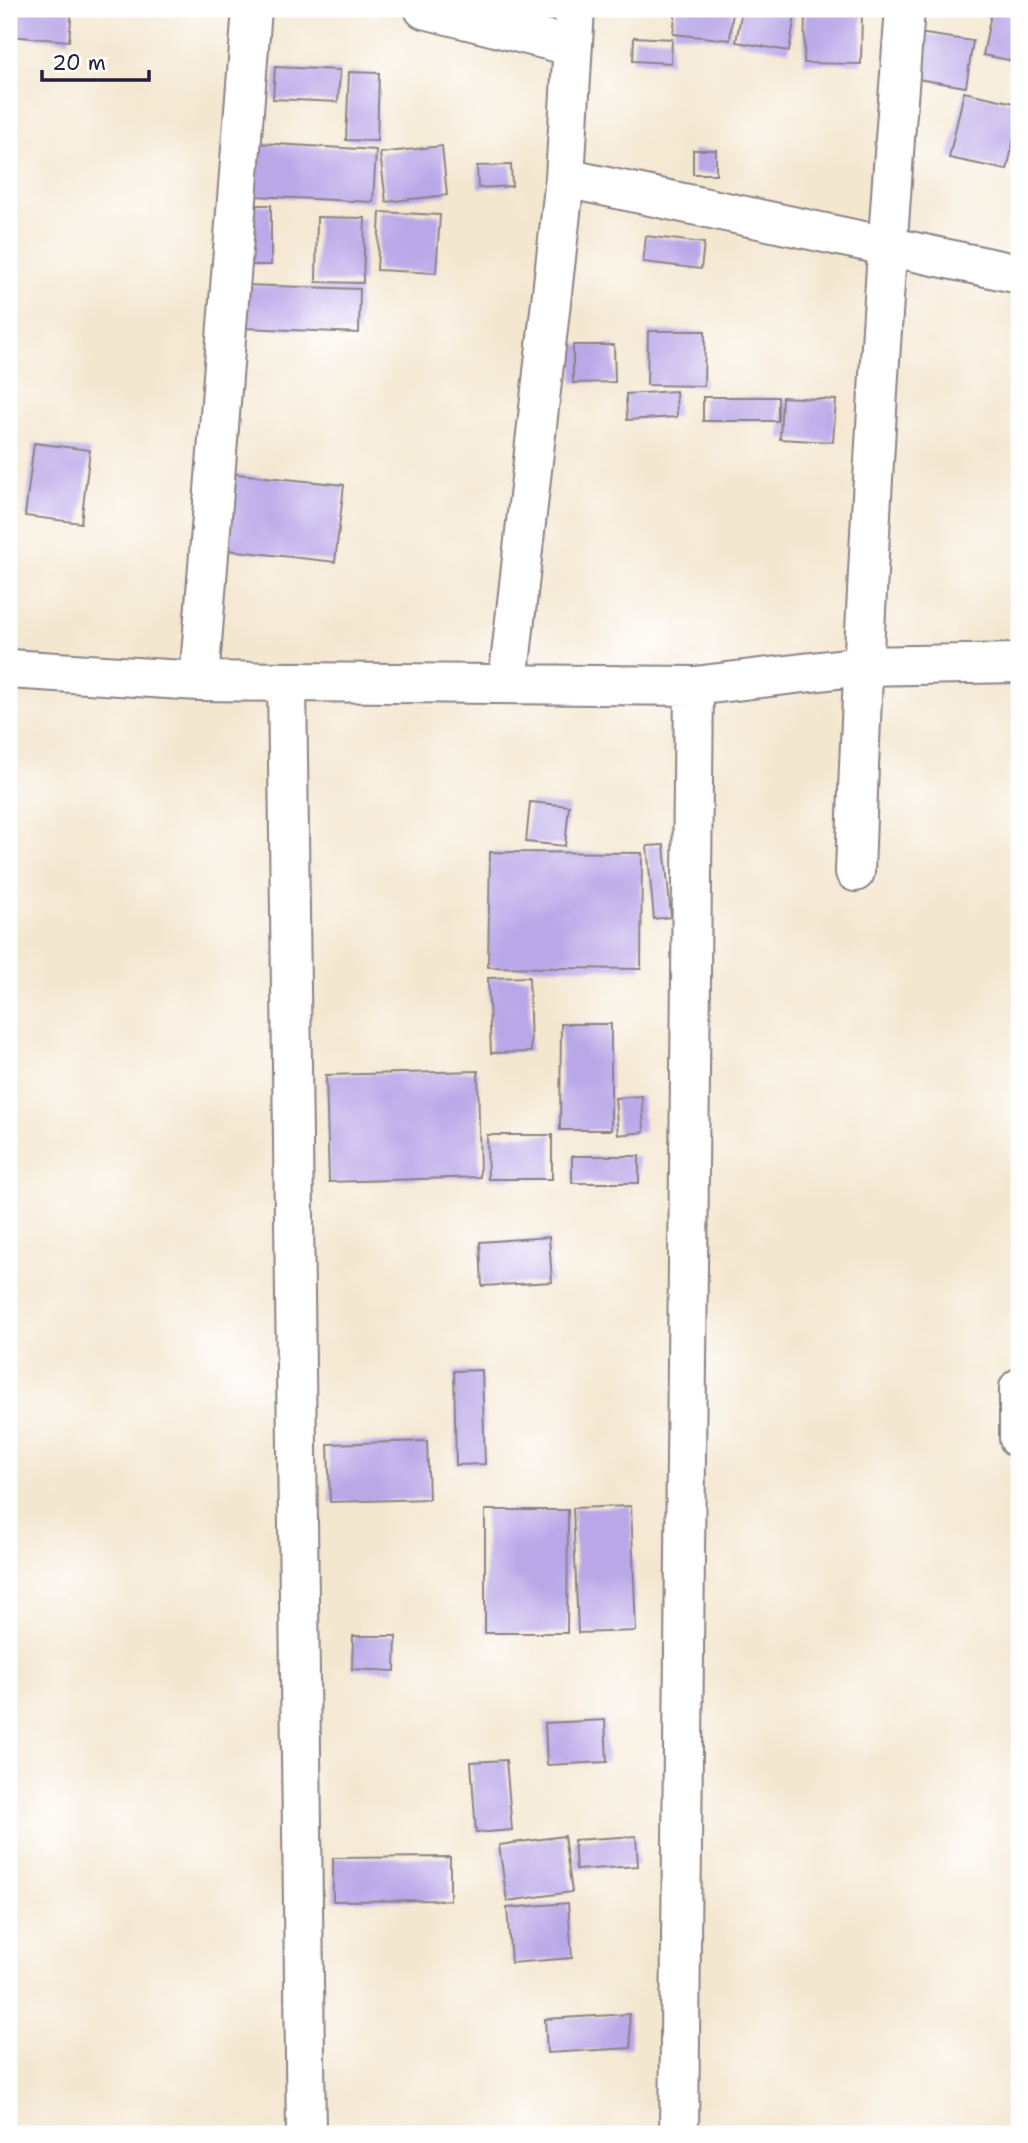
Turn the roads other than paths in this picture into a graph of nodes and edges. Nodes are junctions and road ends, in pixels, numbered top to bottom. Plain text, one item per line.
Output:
1 (252, 9) edge
2 (424, 9) edge
3 (575, 9) edge
4 (905, 9) edge
5 (571, 46) junction
6 (565, 178) junction
7 (886, 247) junction
8 (1019, 274) edge
9 (1019, 663) edge
10 (862, 666) junction
11 (9, 669) edge
12 (199, 681) junction
13 (287, 682) junction
14 (508, 682) junction
15 (694, 686) junction
16 (855, 872) dead end
17 (1019, 1388) edge
18 (1019, 1439) edge
19 (306, 2134) edge
20 (679, 2134) edge

1 - 12 street
2 - 5 street
3 - 5 street
4 - 7 street
5 - 6 street
6 - 7 street
6 - 14 street
7 - 8 street
7 - 10 street
9 - 10 street
10 - 15 street
10 - 16 street
11 - 12 street
12 - 13 street
13 - 14 street
13 - 19 street
14 - 15 street
15 - 20 street
17 - 18 street

